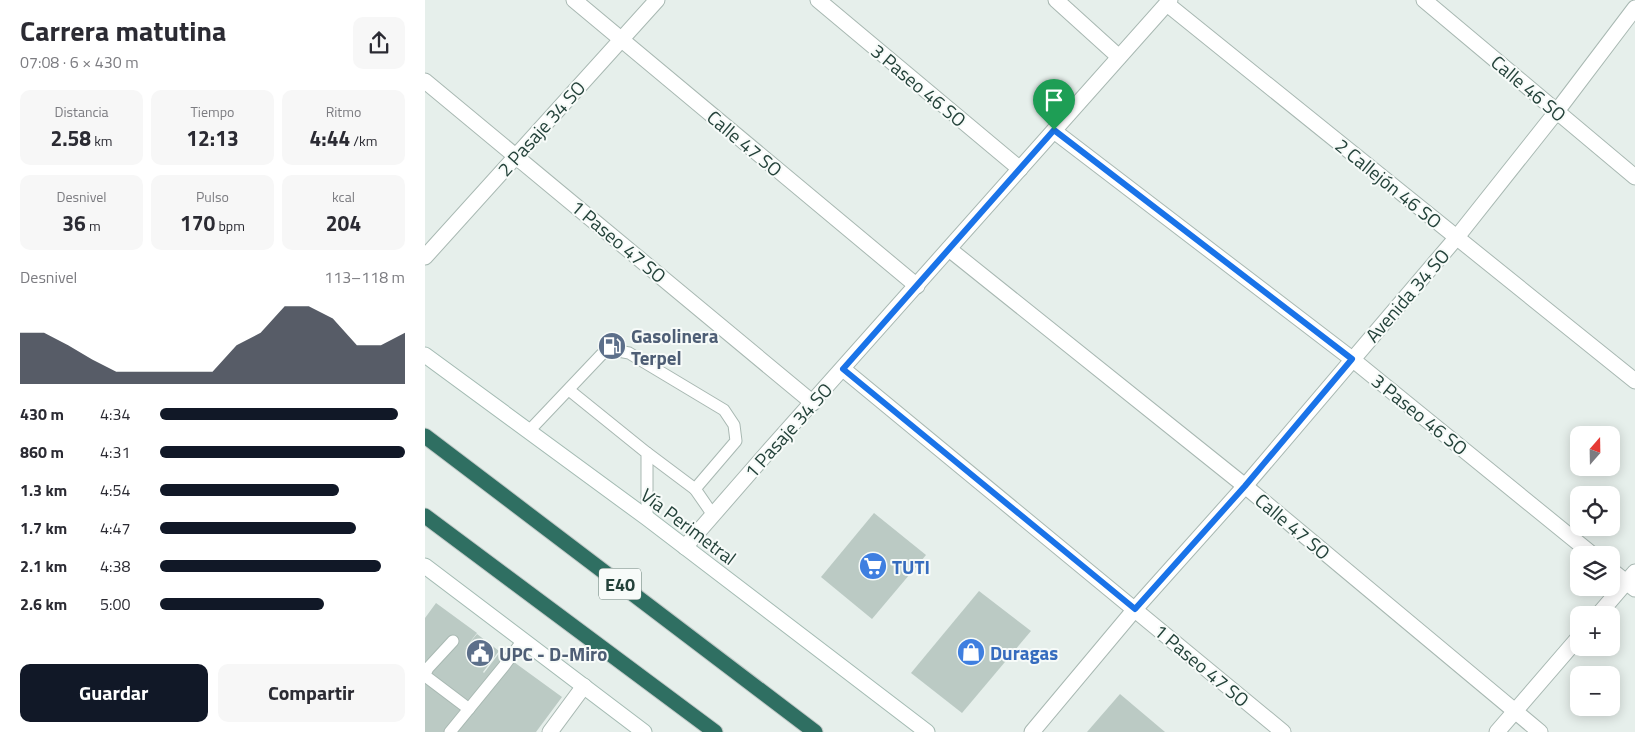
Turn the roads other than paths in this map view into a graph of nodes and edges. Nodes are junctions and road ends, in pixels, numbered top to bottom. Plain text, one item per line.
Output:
1 (574, 0) edge
2 (657, 0) edge
3 (818, 0) edge
4 (1056, 0) edge
5 (1424, 0) edge
6 (1168, 2) edge
7 (1635, 8) edge
8 (621, 40) junction
9 (1119, 57) junction
10 (425, 81) edge
11 (1557, 111) junction
12 (1054, 130) junction
13 (517, 155) junction
14 (1020, 169) junction
15 (1635, 177) edge
16 (1457, 238) junction
17 (949, 249) junction
18 (425, 257) edge
19 (917, 286) junction
20 (425, 355) edge
21 (1352, 359) junction
22 (843, 369) junction
23 (1635, 381) edge
24 (569, 390) junction
25 (813, 403) junction
26 (528, 432) junction
27 (425, 436) edge
28 (647, 453) junction
29 (1245, 486) junction
30 (695, 489) junction
31 (713, 515) junction
32 (425, 516) edge
33 (647, 518) junction
34 (1582, 546) edge
35 (685, 547) junction
36 (425, 566) edge
37 (1620, 575) edge
38 (1632, 581) edge
39 (1607, 606) edge
40 (1135, 609) junction
41 (523, 640) junction
42 (453, 641) dead end
43 (1570, 647) edge
44 (584, 686) junction
45 (469, 708) junction
46 (1515, 711) junction
47 (450, 732) edge
48 (550, 732) edge
49 (644, 732) edge
50 (715, 732) edge
51 (815, 732) edge
52 (927, 732) edge
53 (1031, 732) edge
54 (1283, 732) edge
55 (1497, 732) edge
56 (1540, 732) edge

1 - 8 street, Calle 47 SO
2 - 8 street, 2 Pasaje 34 SO
3 - 14 street, 3 Paseo 46 SO
4 - 9 street
5 - 11 street, Calle 46 SO
6 - 9 street, 1 Pasaje 34 SO
6 - 16 street, 2 Callejón 46 SO
7 - 11 street, Avenida 34 SO
8 - 13 street, 2 Pasaje 34 SO
8 - 19 street, Calle 47 SO
9 - 12 street, 1 Pasaje 34 SO
10 - 13 street, 1 Paseo 47 SO
11 - 15 street, Calle 46 SO
11 - 16 street, Avenida 34 SO
12 - 14 street, 1 Pasaje 34 SO
12 - 21 street, 3 Paseo 46 SO
13 - 18 street, 2 Pasaje 34 SO
13 - 25 street, 1 Paseo 47 SO
14 - 17 street, 1 Pasaje 34 SO
16 - 21 street, Avenida 34 SO
16 - 23 street, 2 Callejón 46 SO
17 - 19 street, 1 Pasaje 34 SO
17 - 29 street, Calle 47 SO
19 - 22 street, 1 Pasaje 34 SO
20 - 26 street, Vía Perimetral
21 - 29 street, Avenida 34 SO
21 - 34 street, 3 Paseo 46 SO
22 - 25 street, 1 Pasaje 34 SO
22 - 40 street, 1 Paseo 47 SO
24 - 26 lane
24 - 28 lane
24 - 30 lane
25 - 31 street, 1 Pasaje 34 SO
26 - 33 street, Vía Perimetral
27 - 51 highway, E40
28 - 30 lane
28 - 33 lane
29 - 40 street, Avenida 34 SO
29 - 46 street, Calle 47 SO
30 - 31 lane
31 - 35 street, 1 Pasaje 34 SO
32 - 50 highway
33 - 35 street, Vía Perimetral
35 - 52 street, Vía Perimetral
36 - 41 street
37 - 38 street
38 - 39 street
40 - 53 street, Avenida 34 SO
40 - 54 street, 1 Paseo 47 SO
41 - 44 street
41 - 45 lane
42 - 45 lane
43 - 46 street
44 - 48 street
44 - 49 street
45 - 47 lane
46 - 55 street
46 - 56 street, Calle 47 SO

